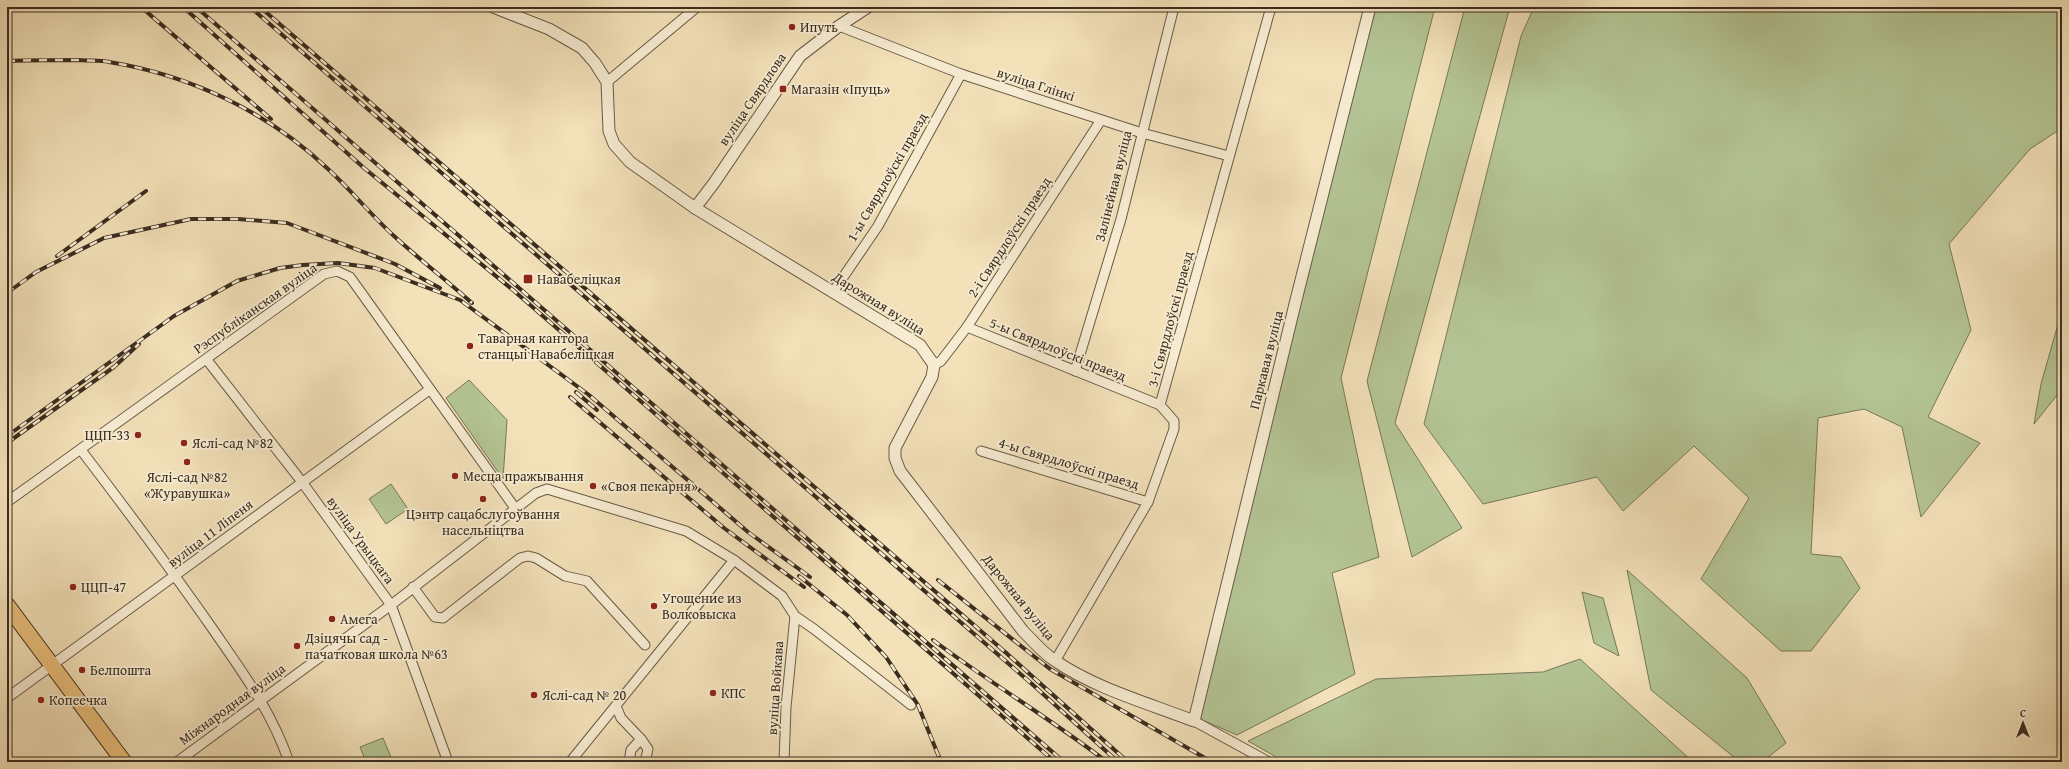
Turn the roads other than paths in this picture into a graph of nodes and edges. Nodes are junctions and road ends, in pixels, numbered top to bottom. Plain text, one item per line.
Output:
1 (493, 7) edge
2 (697, 7) edge
3 (868, 7) edge
4 (1174, 7) edge
5 (1271, 7) edge
6 (1370, 7) edge
7 (839, 26) junction
8 (961, 74) junction
9 (607, 82) junction
10 (1102, 120) junction
11 (1142, 133) junction
12 (1229, 156) junction
13 (695, 208) junction
14 (833, 292) junction
15 (967, 327) junction
16 (207, 360) junction
17 (934, 364) junction
18 (1075, 371) junction
19 (429, 390) junction
20 (1160, 405) junction
21 (81, 450) junction
22 (982, 451) dead end
23 (302, 482) junction
24 (7, 502) edge
25 (1148, 502) junction
26 (515, 508) junction
27 (734, 560) junction
28 (176, 576) junction
29 (413, 587) junction
30 (7, 605) edge
31 (390, 605) junction
32 (795, 616) junction
33 (645, 645) dead end
34 (1054, 661) junction
35 (52, 664) junction
36 (7, 698) edge
37 (262, 700) junction
38 (912, 705) dead end
39 (616, 706) junction
40 (1194, 721) junction
41 (641, 740) junction
42 (124, 762) edge
43 (177, 762) edge
44 (289, 762) edge
45 (448, 762) edge
46 (570, 762) edge
47 (629, 762) edge
48 (645, 762) edge
49 (784, 762) edge
50 (1268, 762) edge

1 - 9 street, Дарожная вуліца
2 - 9 street
3 - 7 street, вуліца Свярдлова
4 - 11 street, Залінейная вуліца
5 - 12 street, 3-і Свярдлоўскі праезд
6 - 40 street, Паркавая вуліца
7 - 8 street, вуліца Глінкі
7 - 13 street, вуліца Свярдлова
8 - 10 street, вуліца Глінкі
8 - 14 street, 1-ы Свярдлоўскі праезд
9 - 13 street, Дарожная вуліца
10 - 11 street, вуліца Глінкі
10 - 15 street, 2-і Свярдлоўскі праезд
11 - 12 street, вуліца Глінкі
11 - 18 street, Залінейная вуліца
12 - 20 street, 3-і Свярдлоўскі праезд
13 - 14 street, Дарожная вуліца
14 - 17 street, Дарожная вуліца
15 - 17 street, 2-і Свярдлоўскі праезд
15 - 18 street, 5-ы Свярдлоўскі праезд
16 - 19 street, Рэспубліканская вуліца
16 - 21 street, Рэспубліканская вуліца
16 - 23 street, вуліца Урыцкага
17 - 34 street, Дарожная вуліца
18 - 20 street, 5-ы Свярдлоўскі праезд
19 - 23 street, вуліца 11 Ліпеня
19 - 26 street, Рэспубліканская вуліца
20 - 25 street, 3-і Свярдлоўскі праезд
21 - 24 street, Рэспубліканская вуліца
21 - 28 street
22 - 25 street, 4-ы Свярдлоўскі праезд
23 - 28 street, вуліца 11 Ліпеня
23 - 31 street, вуліца Урыцкага
25 - 34 street, 3-і Свярдлоўскі праезд
26 - 27 street, Міжнародная вуліца
26 - 29 street, Міжнародная вуліца
27 - 32 street, Міжнародная вуліца
27 - 39 street
28 - 35 street, вуліца 11 Ліпеня
28 - 37 street
29 - 31 street, Міжнародная вуліца
29 - 33 street
30 - 35 main road
31 - 37 street, Міжнародная вуліца
31 - 45 street, вуліца Урыцкага
32 - 38 street
32 - 49 street, вуліца Войкава
34 - 40 street, Дарожная вуліца
35 - 36 street, вуліца 11 Ліпеня
35 - 42 main road
37 - 43 street, Міжнародная вуліца
37 - 44 street
39 - 41 street
39 - 46 street
40 - 50 street, Дарожная вуліца
41 - 47 street
41 - 48 street

